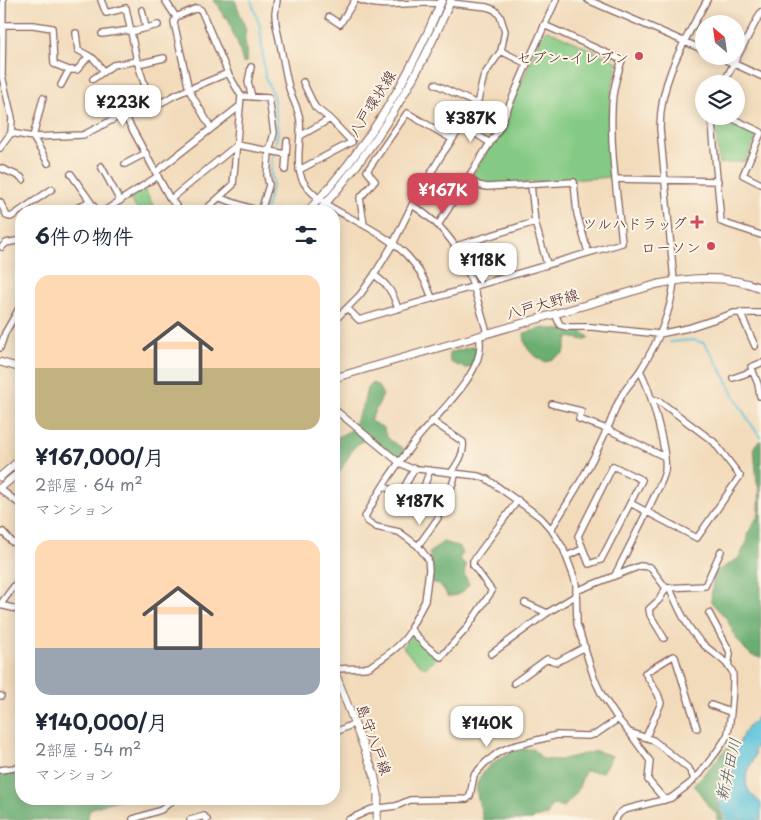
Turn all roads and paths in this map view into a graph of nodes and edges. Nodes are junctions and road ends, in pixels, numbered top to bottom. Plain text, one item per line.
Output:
1 (3, 0) edge
2 (101, 0) edge
3 (164, 0) edge
4 (277, 0) edge
5 (355, 0) edge
6 (360, 0) edge
7 (556, 0) edge
8 (588, 0) edge
9 (707, 0) edge
10 (397, 2) edge
11 (441, 2) edge
12 (450, 2) edge
13 (2, 9) edge
14 (142, 10) dead end
15 (761, 12) edge
16 (176, 17) junction
17 (329, 17) dead end
18 (759, 20) edge
19 (158, 25) dead end
20 (544, 25) junction
21 (4, 26) junction
22 (146, 28) junction
23 (130, 31) junction
24 (76, 33) dead end
25 (102, 34) dead end
26 (685, 42) junction
27 (745, 44) edge
28 (695, 46) edge
29 (501, 51) junction
30 (89, 56) junction
31 (164, 58) dead end
32 (138, 62) junction
33 (527, 64) junction
34 (735, 65) edge
35 (251, 67) dead end
36 (69, 70) junction
37 (104, 72) junction
38 (228, 74) junction
39 (761, 76) edge
40 (93, 79) dead end
41 (303, 82) dead end
42 (61, 84) dead end
43 (435, 84) dead end
44 (188, 90) junction
45 (241, 96) junction
46 (252, 97) junction
47 (43, 98) dead end
48 (477, 104) junction
49 (240, 106) junction
50 (152, 108) junction
51 (124, 114) junction
52 (330, 119) junction
53 (462, 125) junction
54 (712, 125) edge
55 (745, 125) edge
56 (211, 128) junction
57 (761, 132) edge
58 (11, 133) junction
59 (300, 136) junction
60 (33, 137) junction
61 (452, 139) junction
62 (287, 141) dead end
63 (490, 143) junction
64 (237, 146) junction
65 (0, 148) edge
66 (269, 152) junction
67 (146, 153) junction
68 (286, 154) junction
69 (48, 164) dead end
70 (125, 164) dead end
71 (101, 166) dead end
72 (0, 168) edge
73 (285, 170) dead end
74 (299, 170) junction
75 (71, 174) dead end
76 (157, 174) junction
77 (468, 178) junction
78 (616, 179) junction
79 (23, 180) dead end
80 (664, 181) junction
81 (718, 182) junction
82 (761, 184) edge
83 (531, 185) junction
84 (52, 189) dead end
85 (220, 198) junction
86 (171, 199) junction
87 (90, 201) junction
88 (120, 201) junction
89 (323, 201) junction
90 (0, 202) edge
91 (29, 205) edge
92 (82, 205) edge
93 (93, 205) edge
94 (114, 205) edge
95 (176, 205) edge
96 (211, 205) edge
97 (242, 205) edge
98 (262, 205) edge
99 (317, 205) edge
100 (321, 205) edge
101 (327, 205) edge
102 (412, 205) junction
103 (15, 214) edge
104 (340, 216) edge
105 (535, 222) junction
106 (364, 225) junction
107 (438, 225) junction
108 (761, 235) edge
109 (15, 241) edge
110 (393, 244) junction
111 (456, 246) junction
112 (2, 247) dead end
113 (588, 252) junction
114 (547, 264) junction
115 (374, 275) junction
116 (674, 281) junction
117 (473, 286) junction
118 (761, 288) edge
119 (432, 298) junction
120 (347, 308) junction
121 (398, 309) junction
122 (740, 312) junction
123 (761, 313) edge
124 (555, 314) junction
125 (340, 315) edge
126 (15, 316) edge
127 (659, 334) junction
128 (483, 335) junction
129 (755, 346) dead end
130 (0, 348) edge
131 (0, 362) edge
132 (761, 363) edge
133 (15, 366) edge
134 (640, 371) junction
135 (753, 371) junction
136 (340, 376) edge
137 (733, 378) dead end
138 (760, 396) edge
139 (652, 399) junction
140 (752, 400) dead end
141 (552, 404) dead end
142 (340, 414) edge
143 (432, 421) junction
144 (608, 429) junction
145 (665, 457) junction
146 (400, 462) junction
147 (15, 464) edge
148 (415, 468) junction
149 (430, 470) junction
150 (454, 473) junction
151 (0, 476) edge
152 (15, 476) edge
153 (384, 486) junction
154 (0, 489) edge
155 (402, 491) dead end
156 (421, 495) dead end
157 (15, 500) edge
158 (408, 500) dead end
159 (518, 500) junction
160 (447, 501) dead end
161 (630, 503) junction
162 (647, 512) junction
163 (438, 518) dead end
164 (551, 529) junction
165 (0, 534) edge
166 (12, 542) dead end
167 (418, 546) junction
168 (583, 549) junction
169 (721, 551) dead end
170 (566, 556) junction
171 (615, 575) junction
172 (15, 585) edge
173 (668, 589) junction
174 (575, 593) junction
175 (525, 603) dead end
176 (0, 605) edge
177 (15, 609) edge
178 (546, 613) junction
179 (709, 613) dead end
180 (411, 630) junction
181 (664, 638) dead end
182 (585, 647) junction
183 (491, 654) dead end
184 (728, 666) junction
185 (340, 672) edge
186 (514, 683) dead end
187 (340, 687) edge
188 (711, 705) dead end
189 (730, 712) junction
190 (618, 719) junction
191 (355, 723) junction
192 (697, 728) dead end
193 (340, 730) edge
194 (629, 732) junction
195 (646, 737) junction
196 (15, 768) edge
197 (0, 770) edge
198 (694, 778) junction
199 (665, 800) junction
200 (167, 805) edge
201 (378, 808) junction
202 (134, 820) edge
203 (190, 820) edge
204 (207, 820) edge
205 (348, 820) edge
206 (377, 820) edge
207 (615, 820) edge

1 - 13 street
2 - 23 street
3 - 16 street
4 - 59 street
5 - 17 street
6 - 10 street
7 - 20 street
8 - 26 street
9 - 26 street
10 - 11 street
11 - 89 main road, 八戸環状線
12 - 29 street
12 - 89 main road, 八戸環状線
13 - 21 street
14 - 22 street
15 - 18 street
16 - 38 street
16 - 44 street
18 - 27 street
19 - 22 street
20 - 33 street
20 - 78 street
21 - 36 street
21 - 58 street
22 - 23 street
23 - 25 street
23 - 32 street
24 - 30 street
26 - 28 street
26 - 80 street
29 - 33 street
29 - 48 street
30 - 36 street
30 - 37 street
31 - 32 street
32 - 37 street
32 - 50 street
33 - 63 street
34 - 39 street
35 - 46 street
36 - 42 street
37 - 40 street
38 - 44 street
38 - 45 street
41 - 52 street
43 - 48 street
44 - 50 street
44 - 56 street
45 - 46 street
45 - 49 street
46 - 66 street
47 - 60 street
48 - 53 street
49 - 56 street
49 - 64 street
50 - 51 street
51 - 60 street
51 - 67 street
52 - 59 street
52 - 74 street
53 - 61 street
53 - 63 street
54 - 81 street
55 - 57 street
56 - 76 street
57 - 82 street
58 - 60 street
58 - 65 street
59 - 74 street
60 - 69 street
61 - 102 street
61 - 106 street
62 - 68 street
63 - 77 street
64 - 66 street
64 - 85 street
64 - 86 street
66 - 68 street
66 - 98 street
67 - 70 street
67 - 76 street
68 - 73 street
71 - 88 street
72 - 79 street
74 - 89 street
75 - 87 street
76 - 86 street
76 - 88 street
77 - 83 street
77 - 107 street
78 - 80 street
78 - 113 street
80 - 81 street
80 - 116 street
81 - 108 street
83 - 105 street
83 - 113 street
84 - 91 street
85 - 96 street
85 - 97 street
86 - 95 street
87 - 92 street
87 - 93 street
88 - 94 street
89 - 99 main road, 八戸環状線
89 - 100 main road, 八戸環状線
89 - 101 street
90 - 103 street
102 - 107 street
102 - 110 street
104 - 106 street
105 - 111 street
105 - 114 street
106 - 110 street
107 - 111 street
109 - 112 street
110 - 115 street
110 - 119 street
111 - 117 street
113 - 114 street
114 - 117 street
115 - 120 street
115 - 121 street
116 - 118 main road, 八戸大野線
116 - 124 main road, 八戸大野線
116 - 127 street
117 - 119 street
117 - 128 street
119 - 121 street
120 - 121 street
120 - 125 street
122 - 123 street
122 - 127 street
122 - 129 street
124 - 127 street
124 - 128 main road, 八戸大野線
126 - 130 street
127 - 134 street
128 - 136 main road, 八戸大野線
128 - 143 street
131 - 133 main road
132 - 135 street
134 - 139 street
134 - 144 street
135 - 137 street
135 - 138 street
138 - 140 street
139 - 145 street
139 - 162 street
141 - 144 street
142 - 146 street
143 - 146 street
143 - 150 street
144 - 145 street
144 - 164 street
145 - 162 street
146 - 148 street
146 - 153 street
147 - 151 main road
148 - 149 street
148 - 155 street
149 - 150 street
149 - 156 street
150 - 159 street
150 - 160 street
152 - 154 main road
153 - 158 street
153 - 167 street
154 - 157 street
159 - 164 street
159 - 180 street
161 - 162 street
161 - 168 street
161 - 168 street
162 - 171 street
163 - 167 street
164 - 170 street
165 - 166 street
167 - 180 street
168 - 170 street
169 - 173 street
170 - 174 street
171 - 173 street
171 - 174 street
172 - 176 street
173 - 181 street
173 - 184 street
174 - 178 street
174 - 182 street
175 - 178 street
176 - 177 street
178 - 183 street
179 - 184 street
180 - 185 street
182 - 186 street
182 - 190 street
184 - 189 street
187 - 191 main road, 島守八戸線
188 - 189 street
189 - 198 street
190 - 194 street
190 - 201 street
191 - 193 street
191 - 201 main road, 島守八戸線
192 - 195 street
194 - 195 street
194 - 199 street
195 - 198 street
196 - 197 street
198 - 199 street
199 - 207 street
200 - 202 street
201 - 205 street
201 - 206 main road, 島守八戸線
203 - 204 street

